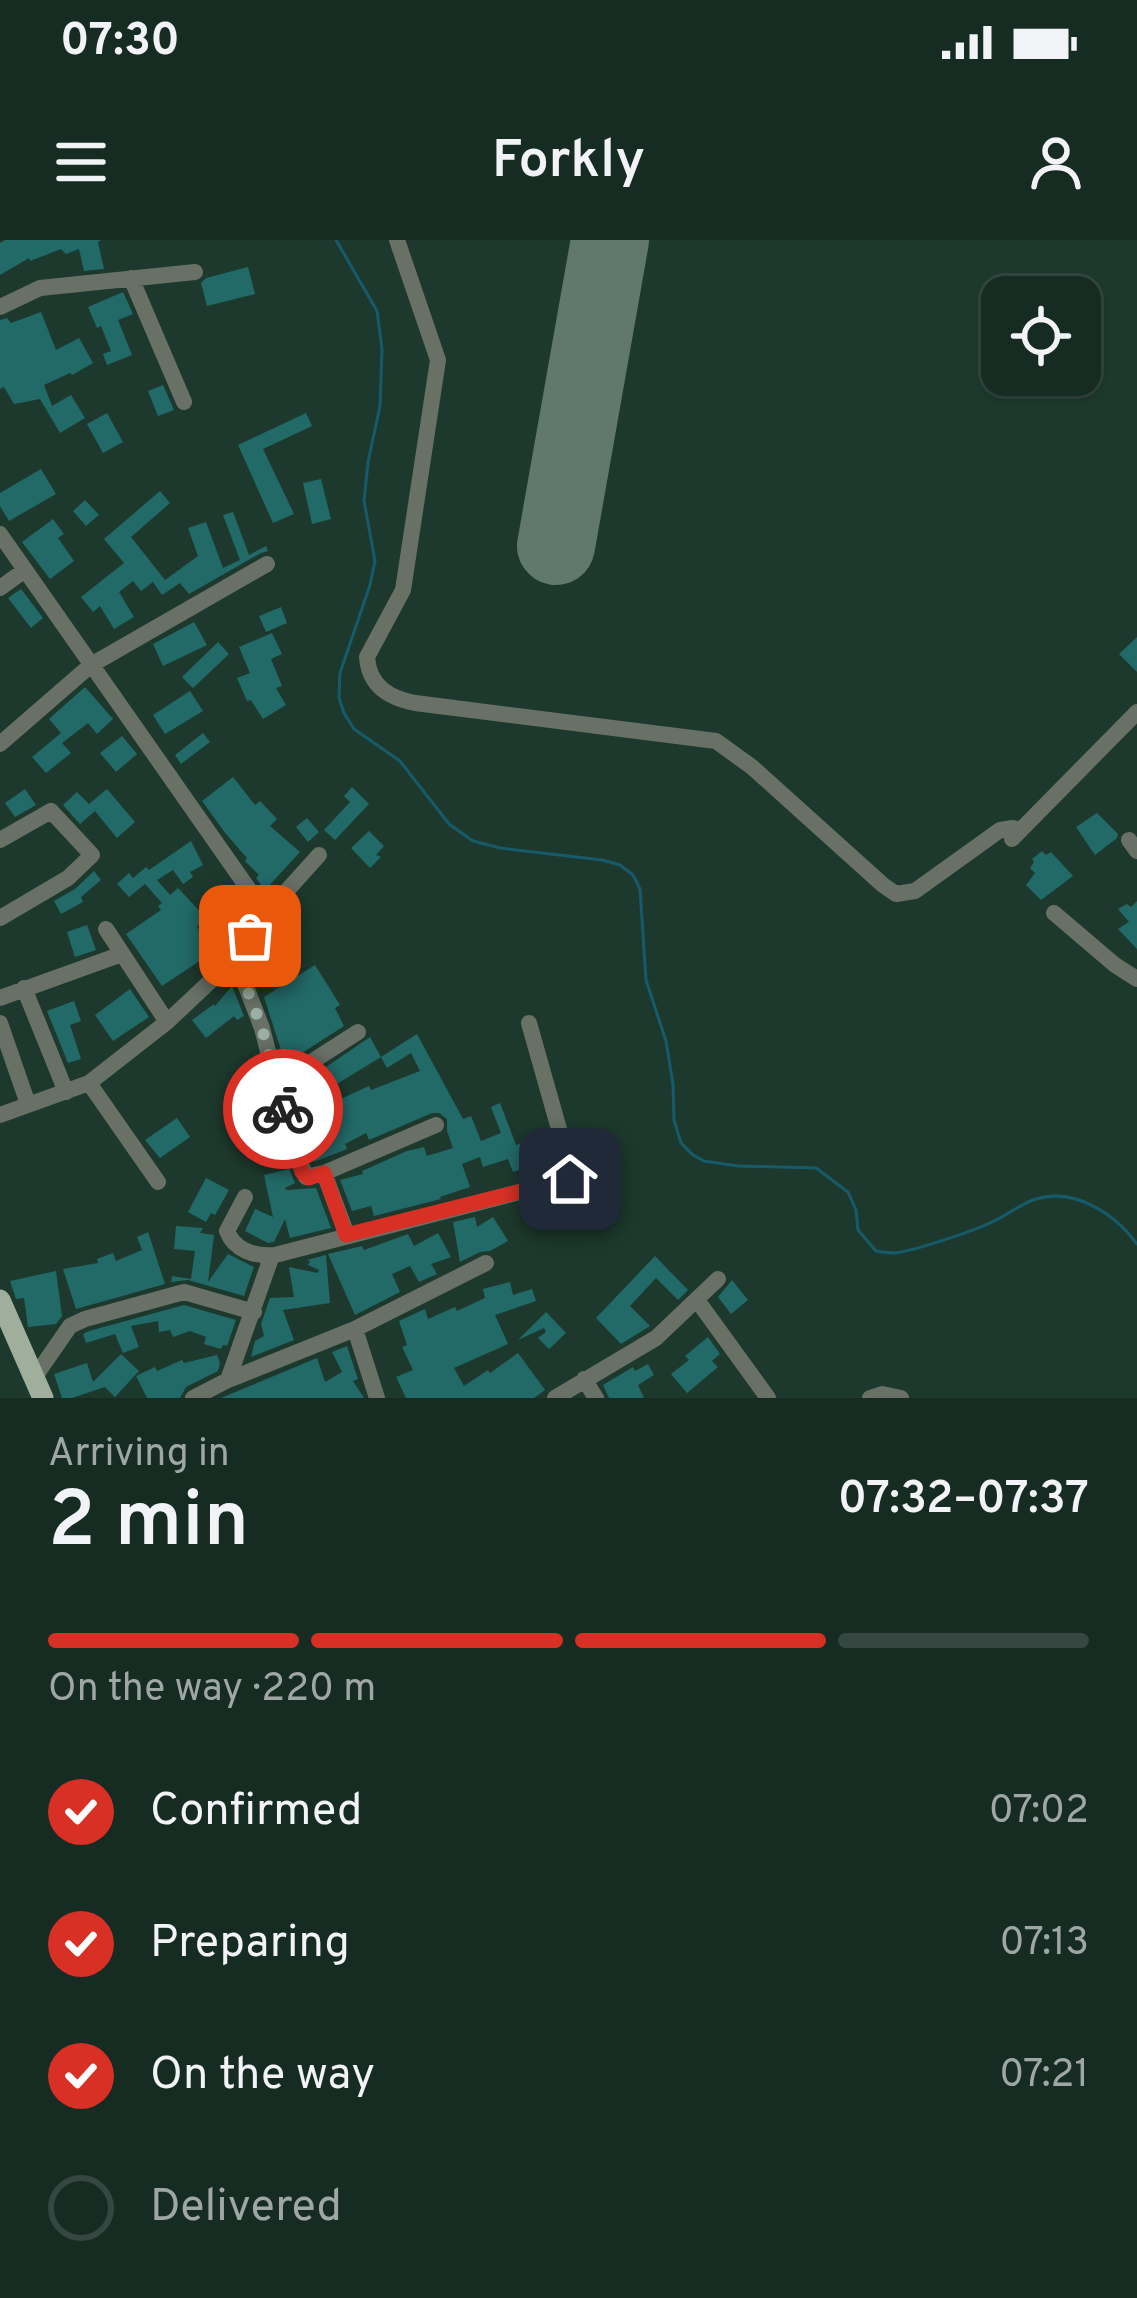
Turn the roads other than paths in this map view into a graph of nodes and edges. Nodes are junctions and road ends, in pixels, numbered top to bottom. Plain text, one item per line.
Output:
1 (397, 240) edge
2 (195, 272) dead end
3 (130, 278) junction
4 (0, 307) edge
5 (184, 402) dead end
6 (0, 534) edge
7 (267, 564) dead end
8 (25, 570) junction
9 (0, 588) edge
10 (91, 665) junction
11 (1137, 712) edge
12 (0, 744) edge
13 (0, 840) edge
14 (319, 856) dead end
15 (1054, 913) dead end
16 (266, 914) junction
17 (0, 918) edge
18 (106, 929) dead end
19 (122, 954) junction
20 (235, 958) junction
21 (1137, 979) edge
22 (24, 988) junction
23 (0, 998) edge
24 (167, 1022) junction
25 (0, 1023) edge
26 (529, 1023) dead end
27 (358, 1032) dead end
28 (89, 1083) junction
29 (277, 1084) junction
30 (66, 1092) junction
31 (28, 1104) junction
32 (0, 1114) edge
33 (436, 1125) dead end
34 (324, 1173) junction
35 (158, 1182) dead end
36 (245, 1197) dead end
37 (346, 1235) junction
38 (274, 1255) junction
39 (486, 1263) dead end
40 (718, 1279) dead end
41 (0, 1300) edge
42 (697, 1300) junction
43 (254, 1312) junction
44 (355, 1329) junction
45 (0, 1335) edge
46 (584, 1378) junction
47 (228, 1380) junction
48 (35, 1392) edge
49 (193, 1398) edge
50 (377, 1398) edge
51 (555, 1398) edge
52 (596, 1398) edge
53 (768, 1398) edge
54 (870, 1398) edge
55 (901, 1398) edge

1 - 11 street
2 - 3 street
3 - 4 street
3 - 5 street
6 - 8 street
7 - 10 street
8 - 9 street
8 - 10 street
10 - 12 street
10 - 16 street
13 - 17 street
14 - 16 street
15 - 21 street
16 - 20 street
18 - 19 street
19 - 22 street
19 - 24 street
20 - 24 street
20 - 29 street
22 - 23 street
22 - 30 street
24 - 28 street
25 - 31 street
26 - 37 street
27 - 29 street
28 - 30 street
28 - 35 street
29 - 34 street
30 - 31 street
31 - 32 street
33 - 34 street
34 - 37 street
36 - 38 street
37 - 38 street
38 - 43 street
39 - 44 street
40 - 42 street
41 - 48 main road
42 - 46 street
42 - 53 street
43 - 47 street
43 - 48 street
44 - 47 street
44 - 50 street
45 - 48 main road
46 - 51 street
46 - 52 street
47 - 49 street
54 - 55 street

